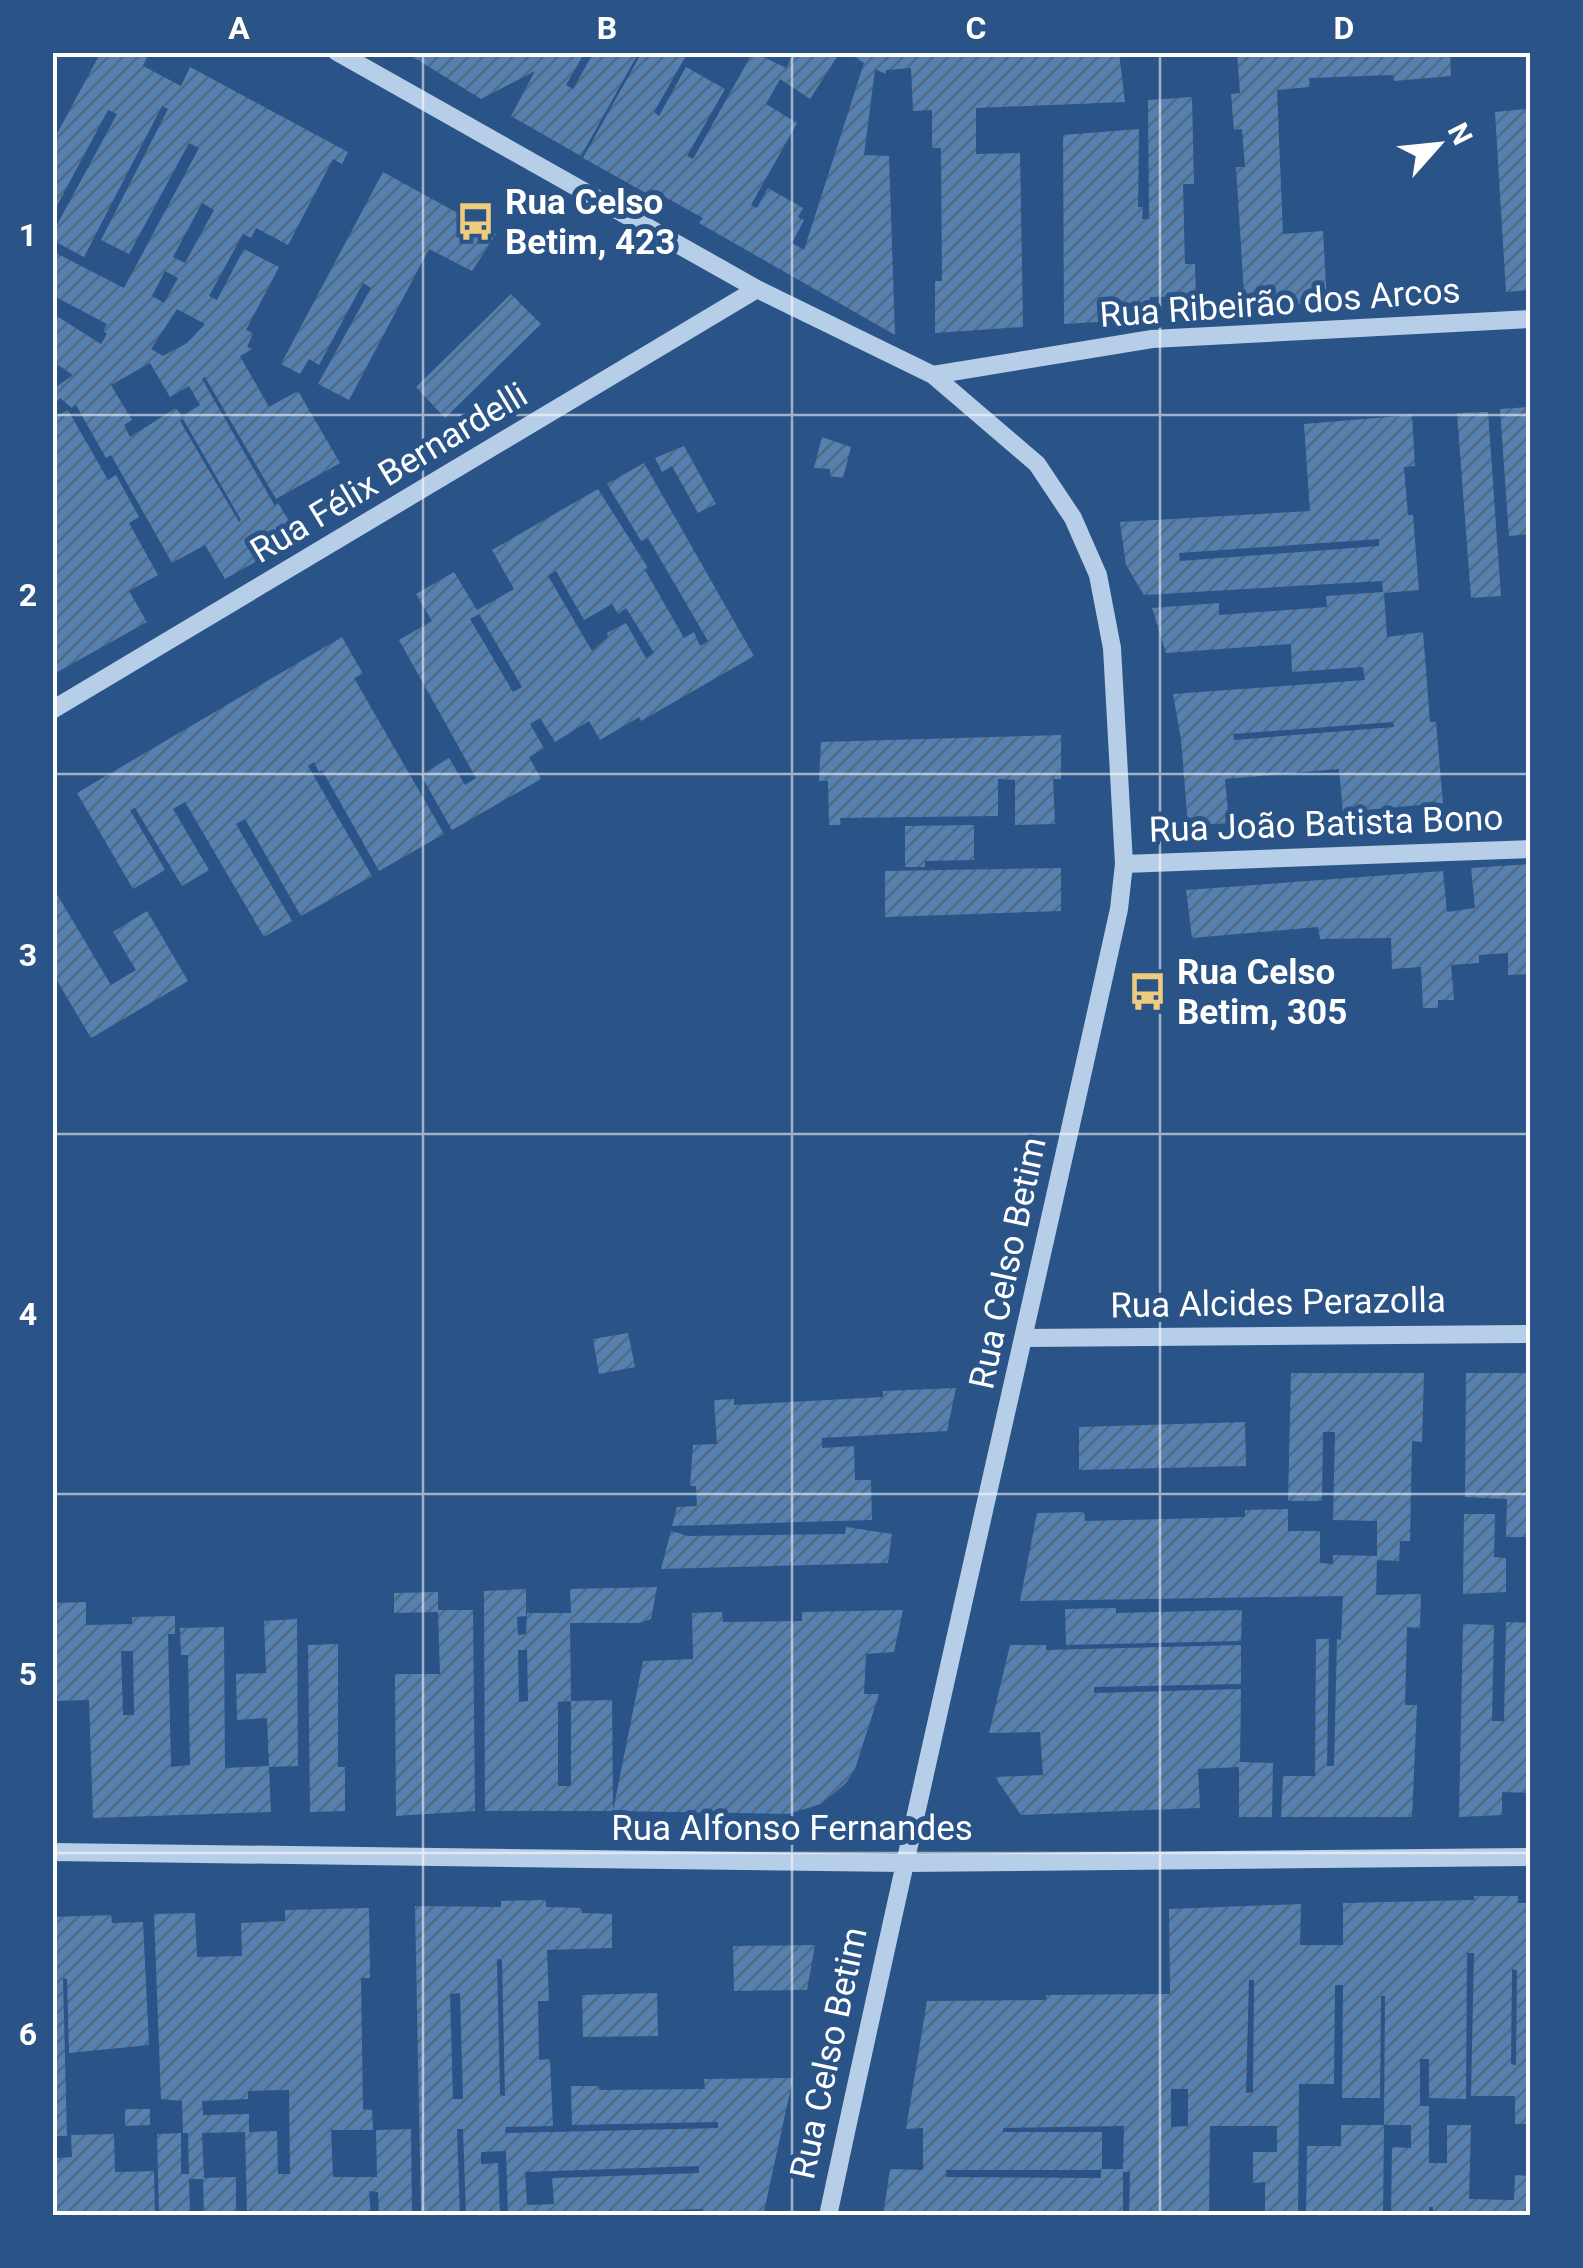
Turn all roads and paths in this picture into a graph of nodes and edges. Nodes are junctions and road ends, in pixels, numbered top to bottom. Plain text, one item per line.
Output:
1 (338, 52) edge
2 (757, 289) junction
3 (1530, 318) edge
4 (933, 375) junction
5 (52, 710) edge
6 (1530, 849) edge
7 (1124, 864) junction
8 (1530, 1334) edge
9 (1025, 1338) junction
10 (52, 1852) edge
11 (1530, 1856) edge
12 (903, 1864) junction
13 (828, 2216) edge

1 - 2 street
2 - 4 street
2 - 5 street, Rua Félix Bernardelli
3 - 4 street, Rua Ribeirão dos Arcos
4 - 7 street, Rua Celso Betim
6 - 7 street, Rua João Batista Bono
7 - 9 street, Rua Celso Betim
8 - 9 street, Rua Alcides Perazolla
9 - 12 street, Rua Celso Betim
10 - 12 street, Rua Alfonso Fernandes
11 - 12 street, Rua Alfonso Fernandes
12 - 13 street, Rua Celso Betim

